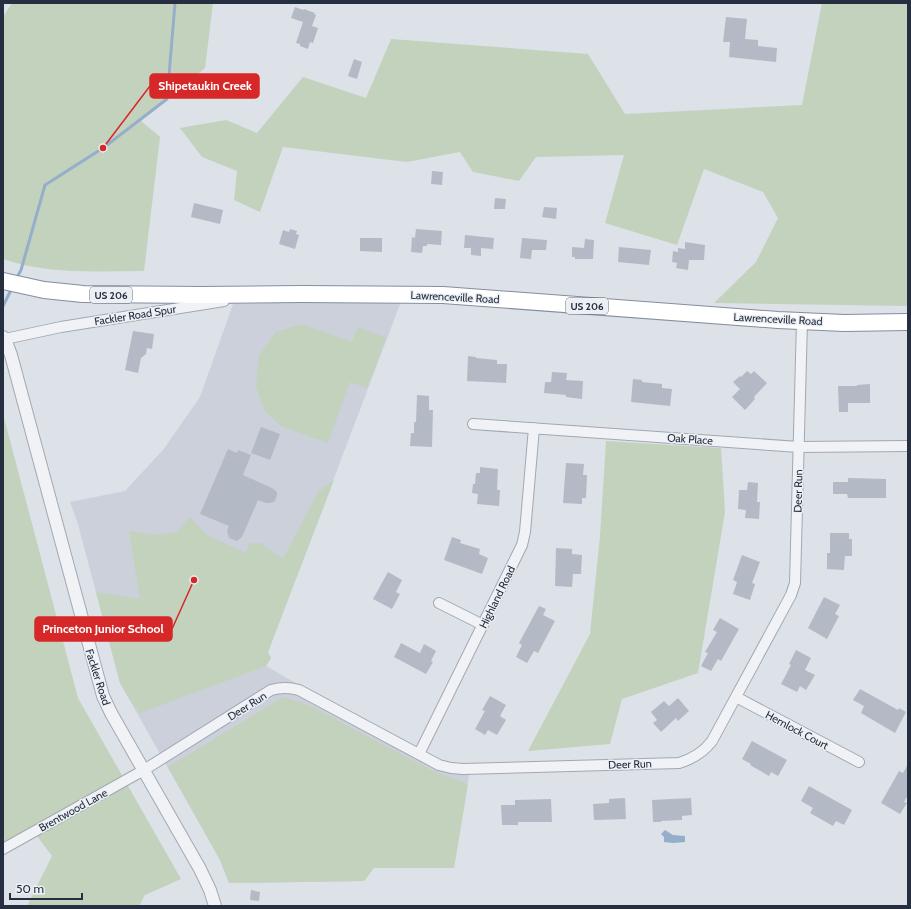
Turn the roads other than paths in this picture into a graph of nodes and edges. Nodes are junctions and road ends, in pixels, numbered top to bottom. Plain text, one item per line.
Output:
1 (3, 281) edge
2 (266, 294) junction
3 (802, 322) junction
4 (908, 322) edge
5 (4, 338) edge
6 (473, 424) dead end
7 (534, 428) junction
8 (908, 446) edge
9 (799, 447) junction
10 (439, 603) dead end
11 (483, 625) junction
12 (736, 697) junction
13 (419, 754) junction
14 (858, 762) dead end
15 (144, 770) junction
16 (3, 849) edge
17 (215, 906) edge

1 - 2 highway, Lawrenceville Road / US 206
2 - 3 highway, Lawrenceville Road / US 206
2 - 5 street, Fackler Road Spur
3 - 4 highway, Lawrenceville Road / US 206
3 - 9 street, Deer Run
5 - 15 street, Fackler Road
6 - 7 street, Oak Place
7 - 9 street, Oak Place
7 - 11 street, Highland Road
8 - 9 street, Oak Place
9 - 12 street, Deer Run
10 - 11 street
11 - 13 street, Highland Road
12 - 13 street, Deer Run
12 - 14 street, Hemlock Court
13 - 15 street, Deer Run
15 - 16 street, Brentwood Lane
15 - 17 street, Fackler Road

